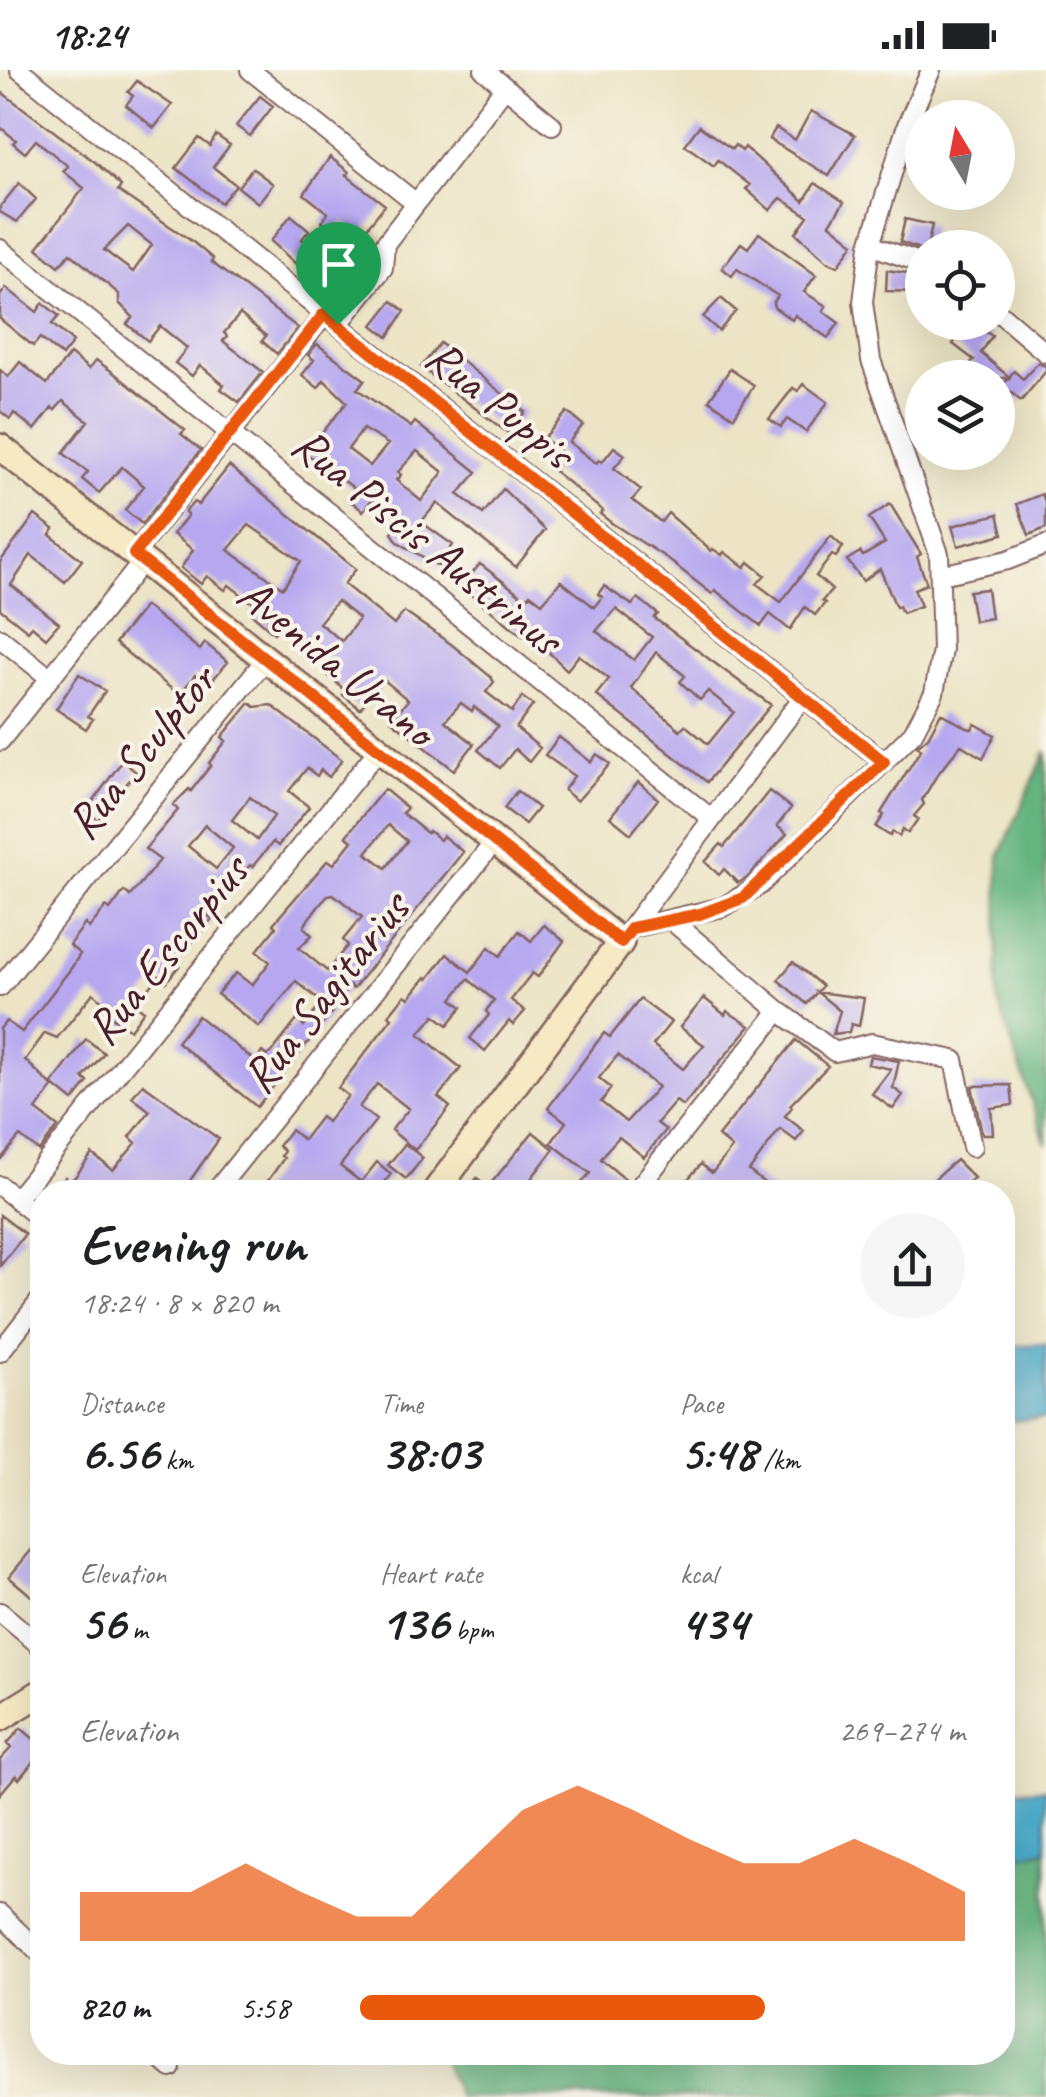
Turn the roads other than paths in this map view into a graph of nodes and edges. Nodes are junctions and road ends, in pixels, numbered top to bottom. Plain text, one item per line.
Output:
1 (20, 70) edge
2 (250, 70) edge
3 (484, 70) edge
4 (931, 70) edge
5 (506, 88) junction
6 (552, 125) dead end
7 (416, 204) junction
8 (870, 245) junction
9 (0, 249) edge
10 (905, 257) edge
11 (331, 319) junction
12 (1015, 327) edge
13 (1046, 353) edge
14 (230, 433) junction
15 (0, 447) edge
16 (1044, 551) edge
17 (138, 557) junction
18 (941, 575) junction
19 (0, 638) edge
20 (266, 659) junction
21 (50, 678) junction
22 (803, 697) junction
23 (0, 741) edge
24 (379, 749) junction
25 (884, 762) junction
26 (712, 819) junction
27 (494, 841) junction
28 (672, 920) junction
29 (626, 935) junction
30 (0, 987) edge
31 (779, 1011) junction
32 (972, 1148) dead end
33 (31, 1180) edge
34 (225, 1180) edge
35 (444, 1180) edge
36 (645, 1180) edge
37 (30, 1182) edge
38 (0, 1186) edge
39 (16, 1199) junction
40 (30, 1210) edge
41 (30, 1313) edge
42 (0, 1352) edge
43 (0, 1612) edge
44 (30, 1637) edge
45 (30, 1699) edge
46 (0, 1718) edge
47 (0, 1914) edge
48 (30, 1943) edge
49 (168, 2065) edge
50 (171, 2068) dead end

1 - 11 street, Rua Puppis
2 - 7 street
3 - 5 street
4 - 8 street
5 - 6 street
5 - 7 street
7 - 11 street
8 - 10 street
8 - 18 street
9 - 14 street, Rua Piscis Austrinus
11 - 14 street
11 - 22 street, Rua Puppis
12 - 13 street
14 - 17 street
14 - 26 street, Rua Piscis Austrinus
15 - 17 street, Avenida Urano
16 - 18 street
17 - 20 street, Avenida Urano
17 - 21 street
18 - 25 street
19 - 21 street
20 - 24 street, Avenida Urano
20 - 30 street, Rua Sculptor
21 - 23 street
22 - 25 street, Rua Puppis
22 - 26 street
24 - 27 street, Avenida Urano
24 - 33 street, Rua Escorpius
25 - 28 street
26 - 29 street
27 - 29 street, Avenida Urano
27 - 34 street, Rua Sagitarius
28 - 29 street
28 - 31 street
29 - 35 street
31 - 32 street
31 - 36 street
37 - 39 street, Rua Escorpius
38 - 39 street
39 - 40 street
41 - 42 street
43 - 44 street
45 - 46 street
47 - 48 street
49 - 50 street

